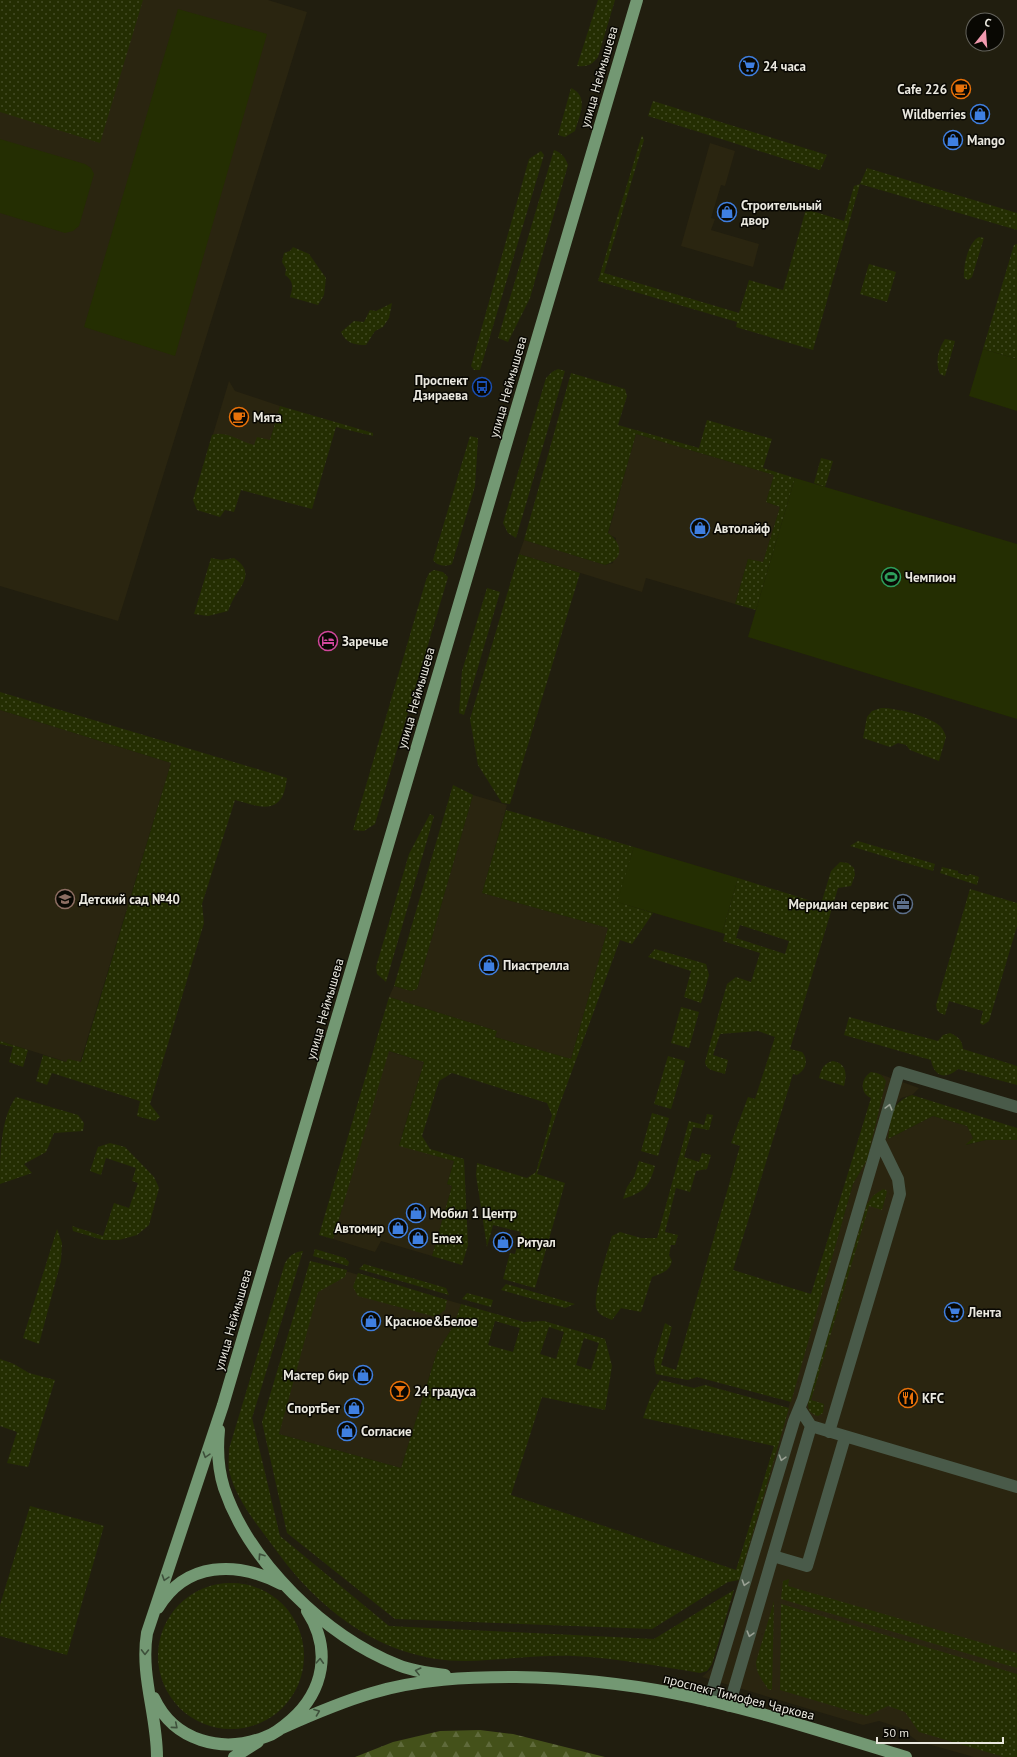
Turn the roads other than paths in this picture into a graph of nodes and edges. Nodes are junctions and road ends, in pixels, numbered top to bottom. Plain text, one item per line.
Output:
1 (637, 0) edge
2 (1017, 1107) edge
3 (880, 1142) junction
4 (223, 1404) junction
5 (800, 1409) junction
6 (811, 1426) junction
7 (829, 1432) junction
8 (845, 1437) junction
9 (1017, 1487) edge
10 (773, 1556) junction
11 (285, 1586) junction
12 (302, 1603) junction
13 (150, 1622) junction
14 (470, 1677) junction
15 (148, 1682) junction
16 (709, 1701) junction
17 (729, 1706) junction
18 (282, 1728) junction
19 (266, 1737) junction
20 (157, 1757) edge
21 (234, 1757) edge
22 (906, 1757) edge

1 - 4 main road, улица Неймышева
3 -> 2 street
3 - 5 street
3 - 7 street
11 -> 4 main road
4 -> 13 main road
5 - 6 street
5 -> 16 street
6 - 7 street
6 - 10 street
7 - 8 street
8 - 9 street
8 - 10 street
10 -> 17 street
11 - 12 main road
11 - 13 main road
14 -> 12 main road
18 -> 12 main road
13 -> 15 main road
14 - 16 main road, проспект Тимофея Чаркова
18 -> 14 main road, проспект Тимофея Чаркова
15 -> 19 main road
15 - 20 main road
16 - 17 main road, проспект Тимофея Чаркова
17 - 22 main road, проспект Тимофея Чаркова
18 - 19 main road
19 - 21 main road

